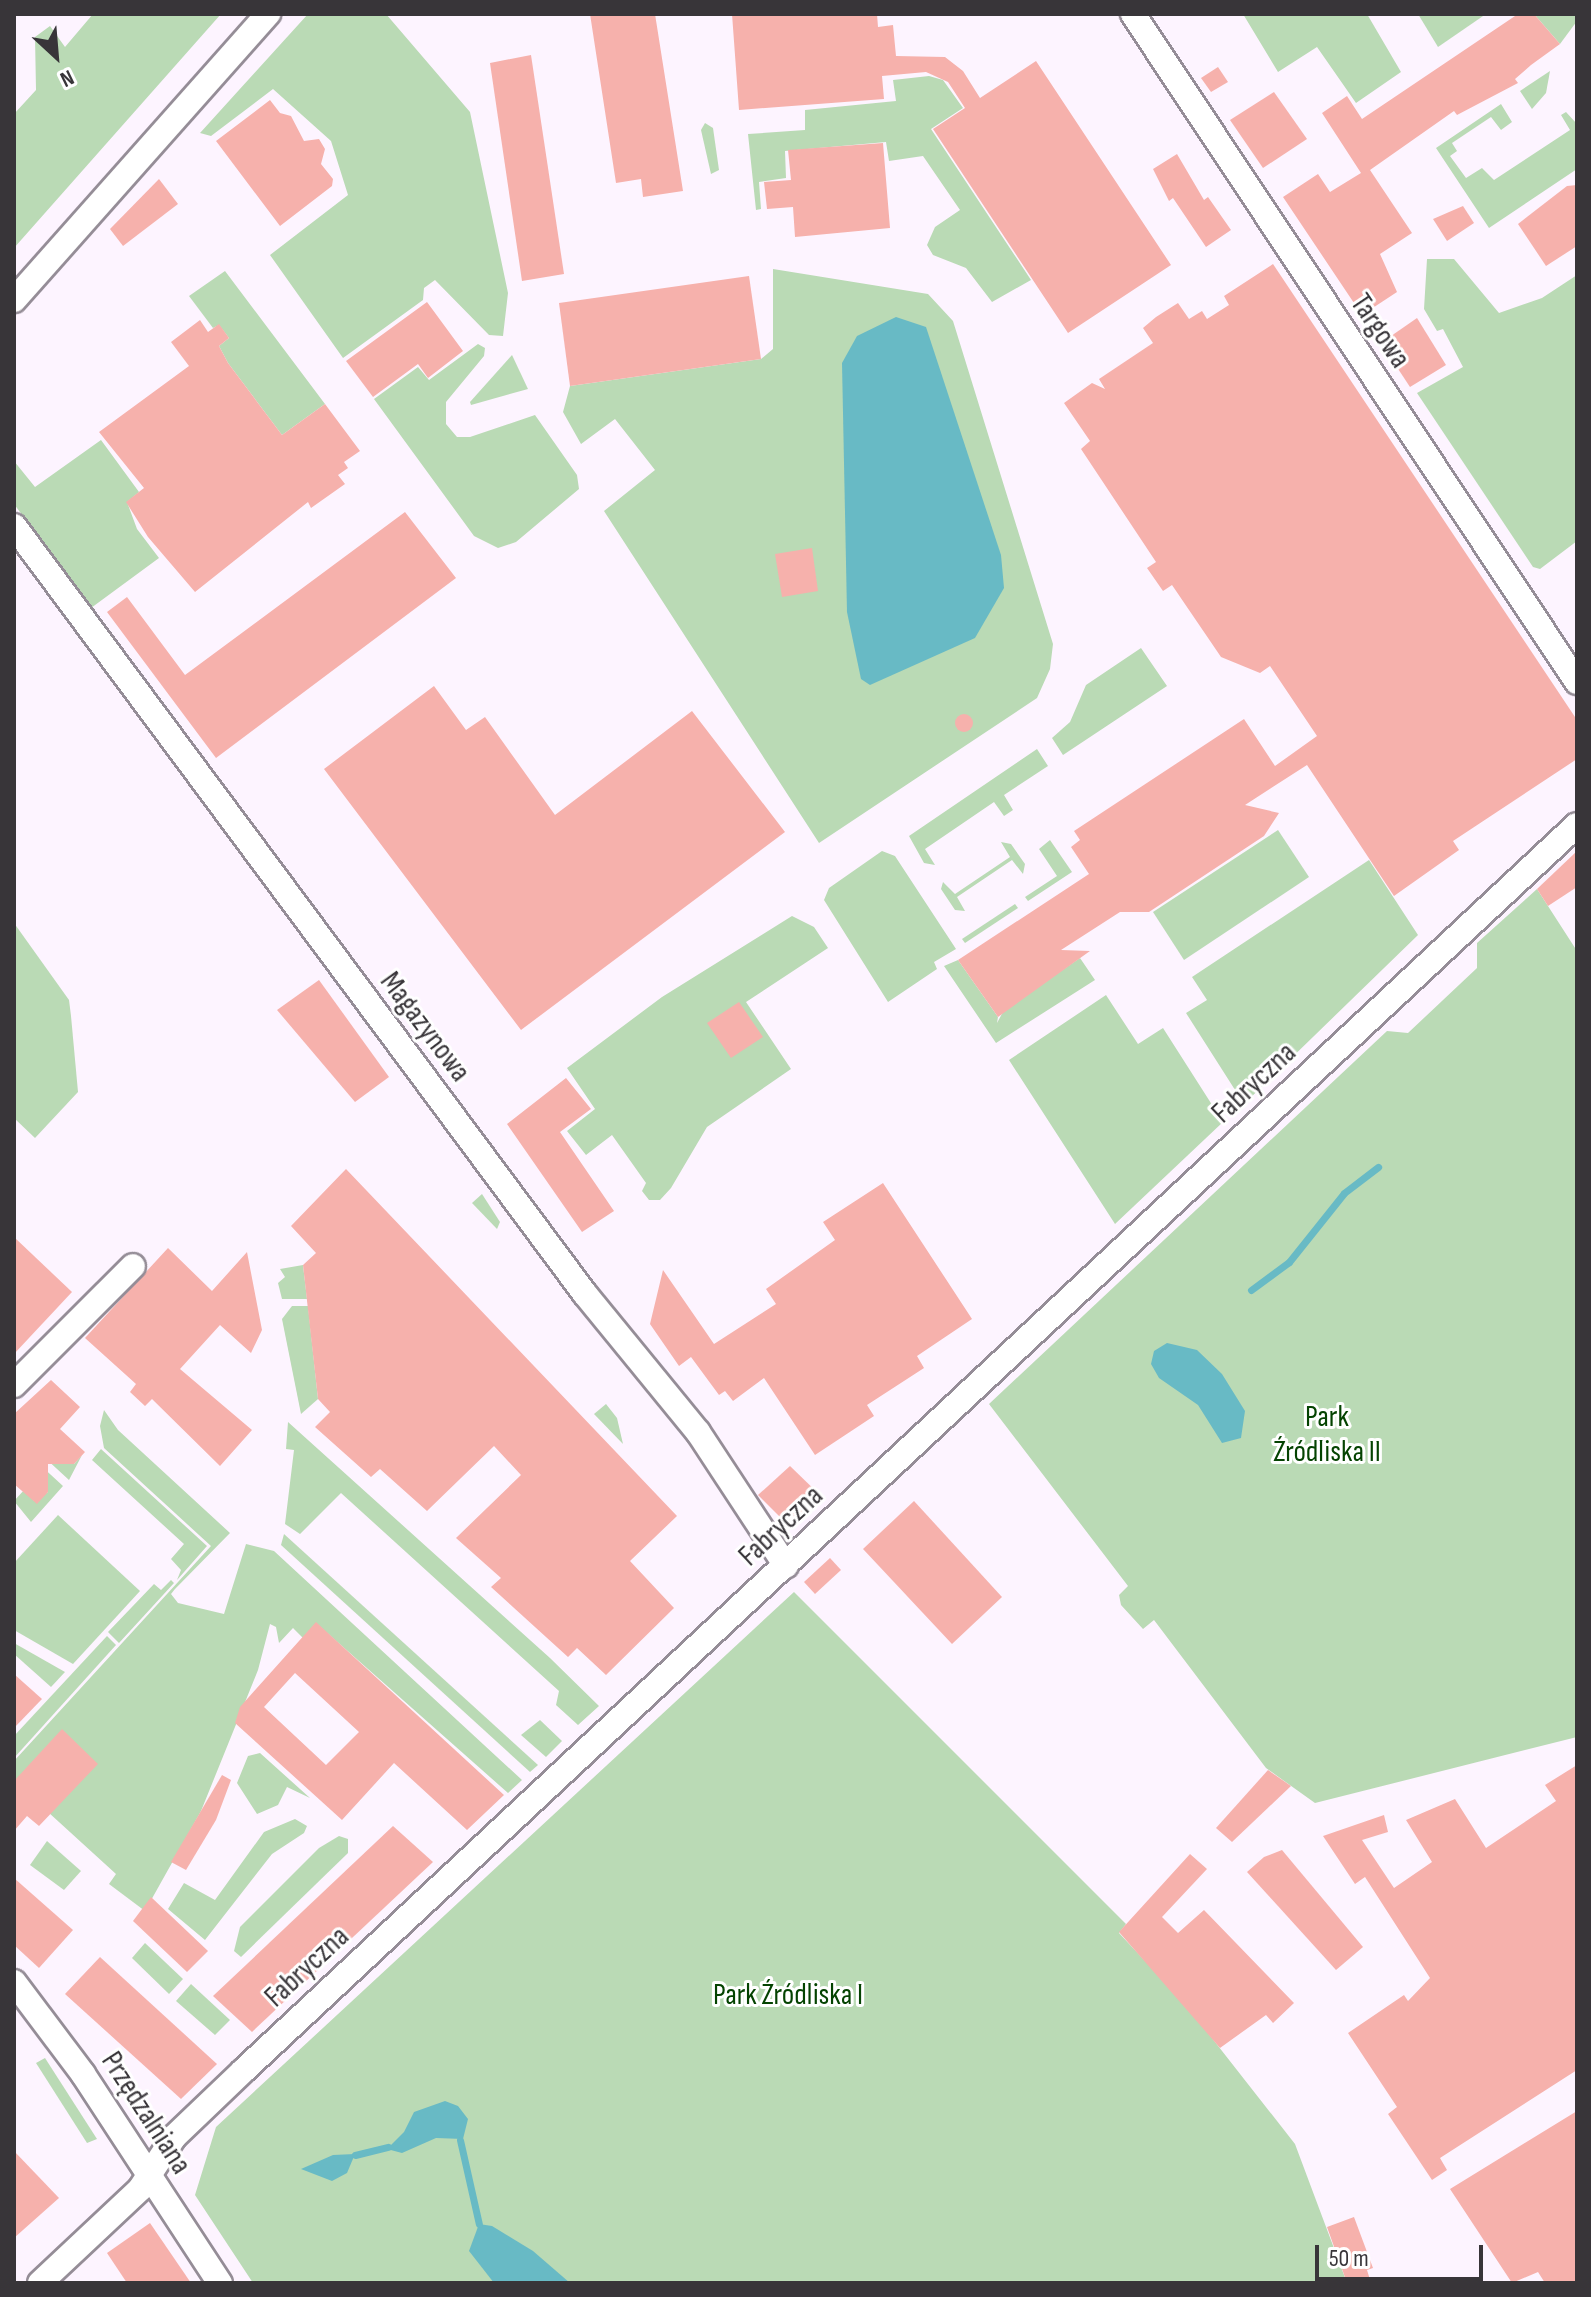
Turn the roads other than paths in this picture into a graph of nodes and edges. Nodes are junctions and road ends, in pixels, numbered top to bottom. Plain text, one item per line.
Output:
1 (268, 14) edge
2 (1133, 14) edge
3 (14, 300) edge
4 (14, 526) edge
5 (1577, 682) edge
6 (1577, 825) edge
7 (133, 1266) dead end
8 (14, 1385) edge
9 (786, 1566) junction
10 (14, 1982) edge
11 (149, 2175) junction
12 (40, 2283) edge
13 (220, 2283) edge

1 - 3 street
2 - 5 street, Targowa
4 - 9 street, Magazynowa
6 - 9 street, Fabryczna
7 - 8 street
9 - 11 street, Fabryczna
10 - 11 street, Przędzalniana
11 - 12 street, Fabryczna
11 - 13 street, Przędzalniana

